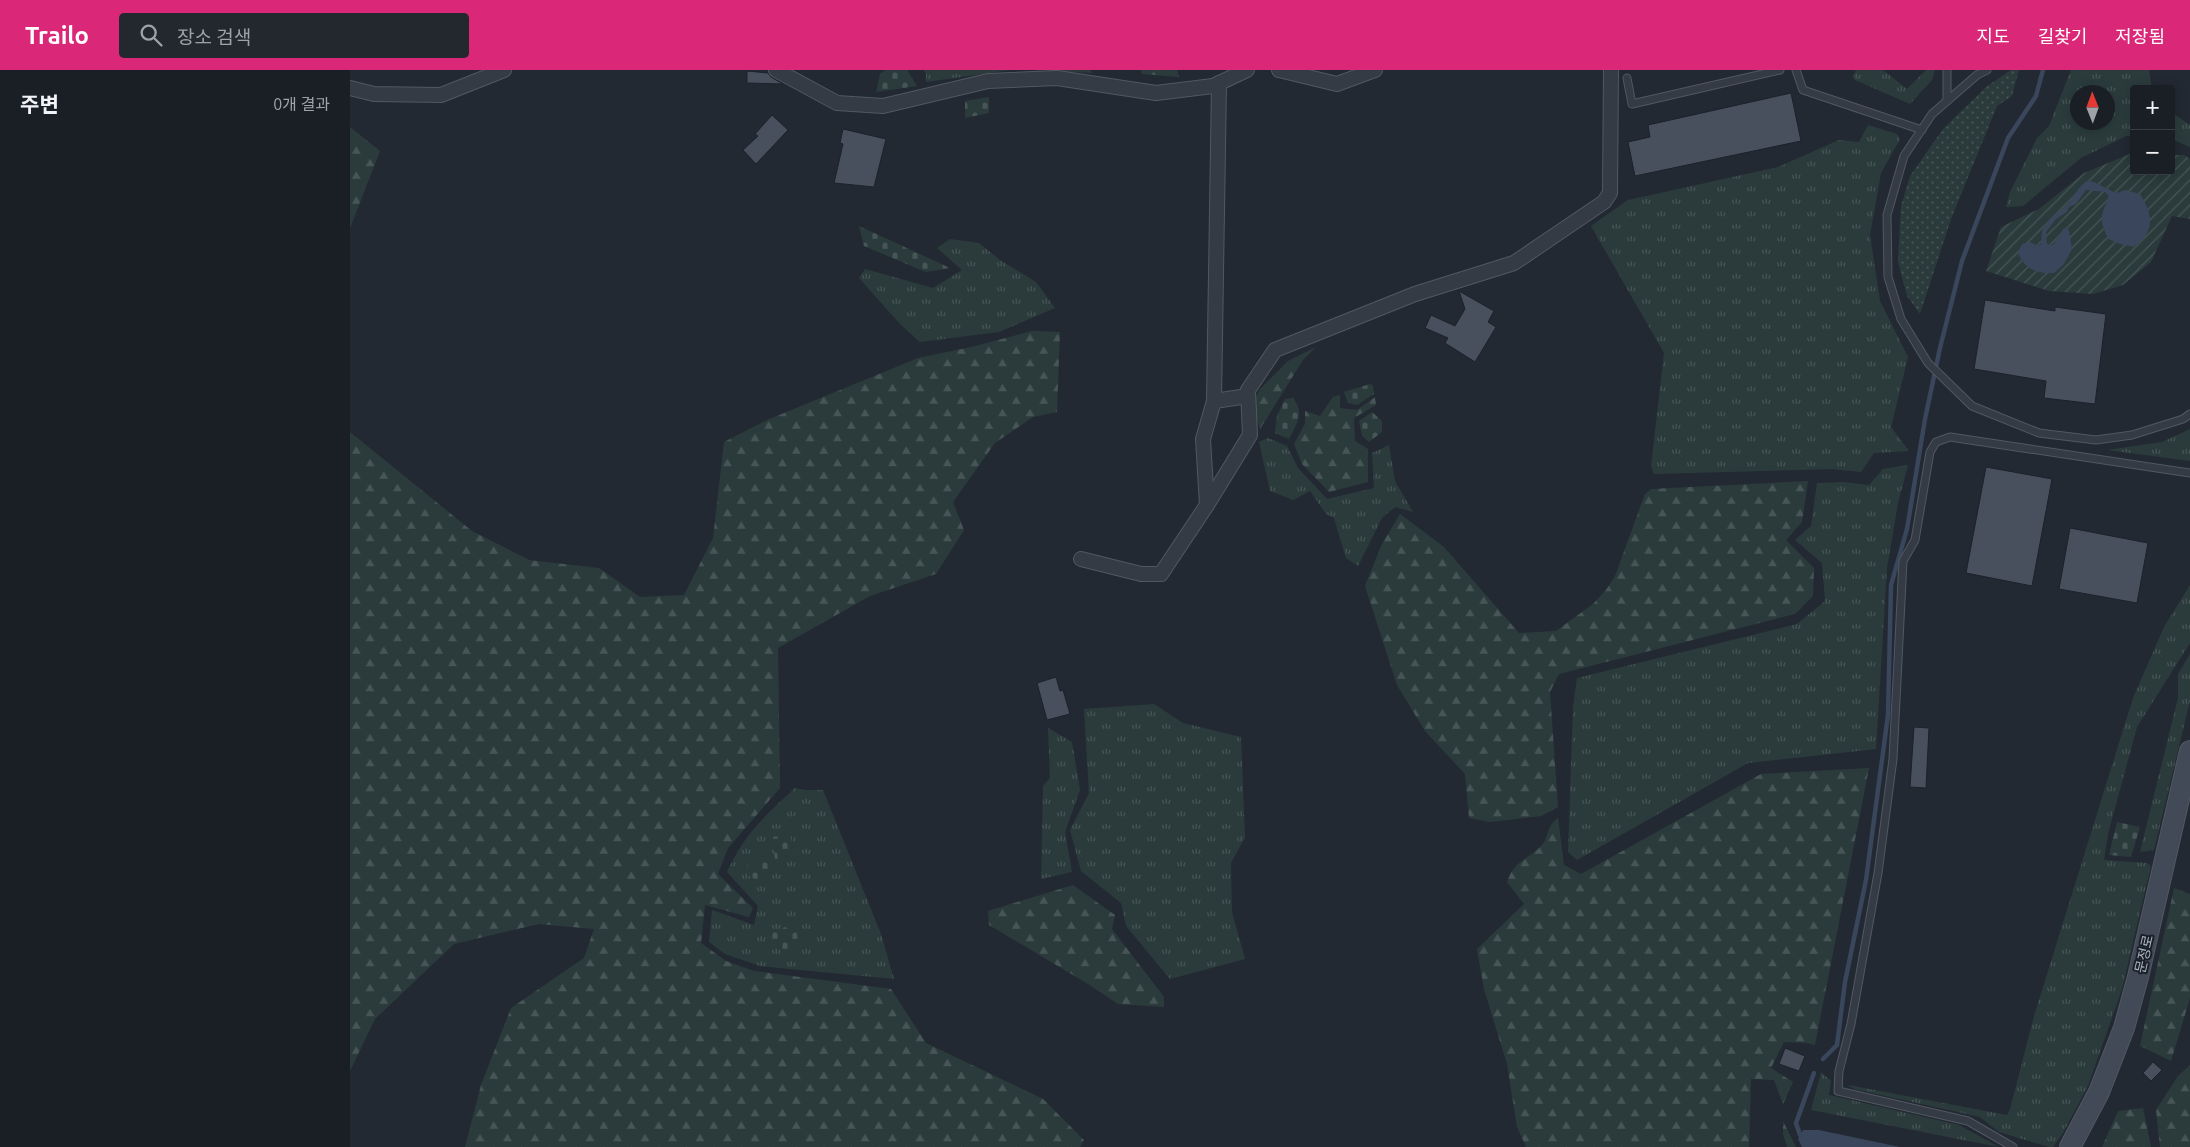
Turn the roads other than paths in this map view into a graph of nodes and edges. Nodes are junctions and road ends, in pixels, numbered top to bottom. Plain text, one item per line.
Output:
1 (504, 70) edge
2 (776, 70) edge
3 (1247, 70) edge
4 (1279, 70) edge
5 (1376, 70) edge
6 (1611, 70) edge
7 (1780, 70) edge
8 (1796, 70) edge
9 (1947, 70) edge
10 (1987, 70) edge
11 (1750, 74) edge
12 (1627, 78) dead end
13 (1219, 83) junction
14 (350, 88) edge
15 (1947, 101) junction
16 (1922, 130) junction
17 (1248, 396) junction
18 (1214, 401) junction
19 (2190, 414) edge
20 (2190, 473) edge
21 (1207, 505) junction
22 (1081, 559) dead end
23 (2190, 751) edge
24 (2013, 1147) edge
25 (2070, 1147) edge

1 - 14 street
2 - 13 street
3 - 13 street
4 - 5 street
6 - 17 street
7 - 11 lane
8 - 16 lane
9 - 15 lane
10 - 15 lane
11 - 12 lane
13 - 18 street
15 - 16 lane
16 - 19 lane
17 - 18 street
17 - 21 street
18 - 21 street
20 - 24 lane
21 - 22 street
23 - 25 main road, 문정로

